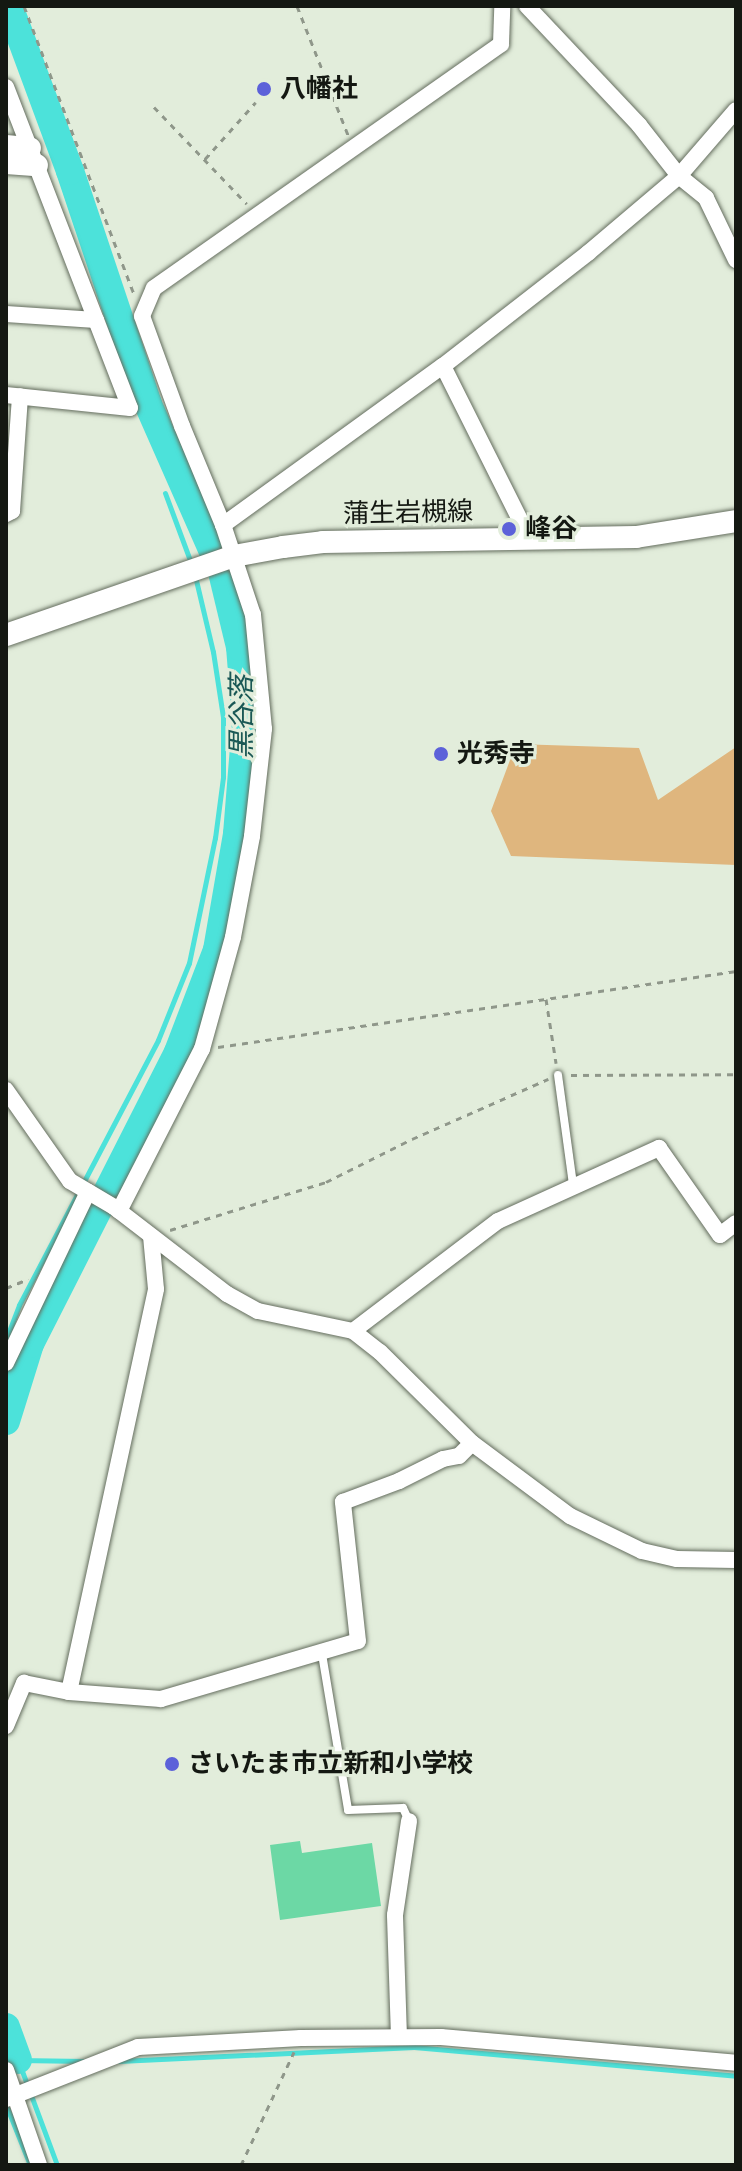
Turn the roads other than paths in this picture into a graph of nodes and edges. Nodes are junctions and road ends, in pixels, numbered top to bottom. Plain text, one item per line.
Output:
1 (502, 6) edge
2 (527, 6) edge
3 (6, 87) edge
4 (736, 110) edge
5 (6, 146) edge
6 (34, 157) junction
7 (6, 163) edge
8 (679, 176) junction
9 (736, 260) edge
10 (6, 314) edge
11 (96, 320) junction
12 (443, 366) junction
13 (13, 396) edge
14 (6, 514) edge
15 (736, 521) edge
16 (223, 525) junction
17 (530, 540) junction
18 (222, 560) junction
19 (6, 635) edge
20 (558, 1075) road end
21 (6, 1090) edge
22 (573, 1184) junction
23 (92, 1194) junction
24 (117, 1209) junction
25 (736, 1223) edge
26 (151, 1236) junction
27 (353, 1331) junction
28 (6, 1363) edge
29 (472, 1443) junction
30 (736, 1560) edge
31 (322, 1654) junction
32 (69, 1692) junction
33 (6, 1726) edge
34 (409, 1821) joint
35 (399, 2037) junction
36 (736, 2063) edge
37 (6, 2070) edge
38 (11, 2097) edge
39 (39, 2165) edge

1 - 16 street
2 - 8 street
3 - 6 street
4 - 8 street
5 - 6 main road
6 - 7 main road
6 - 11 street
8 - 9 street
8 - 12 street
10 - 11 street
11 - 13 street
12 - 16 street
12 - 17 street
13 - 14 street
15 - 17 main road, 蒲生岩槻線
16 - 18 street
17 - 18 main road, 蒲生岩槻線
18 - 19 main road, 蒲生岩槻線
18 - 24 street
20 - 22 lane
21 - 23 street
22 - 25 street
22 - 27 street
23 - 24 street
23 - 28 street
24 - 26 street
26 - 27 street
26 - 32 street
27 - 29 street
29 - 30 street
29 - 31 street
31 - 32 street
31 - 34 lane
32 - 33 street
34 - 35 street
35 - 36 street
35 - 38 street
37 - 38 street
38 - 39 street

